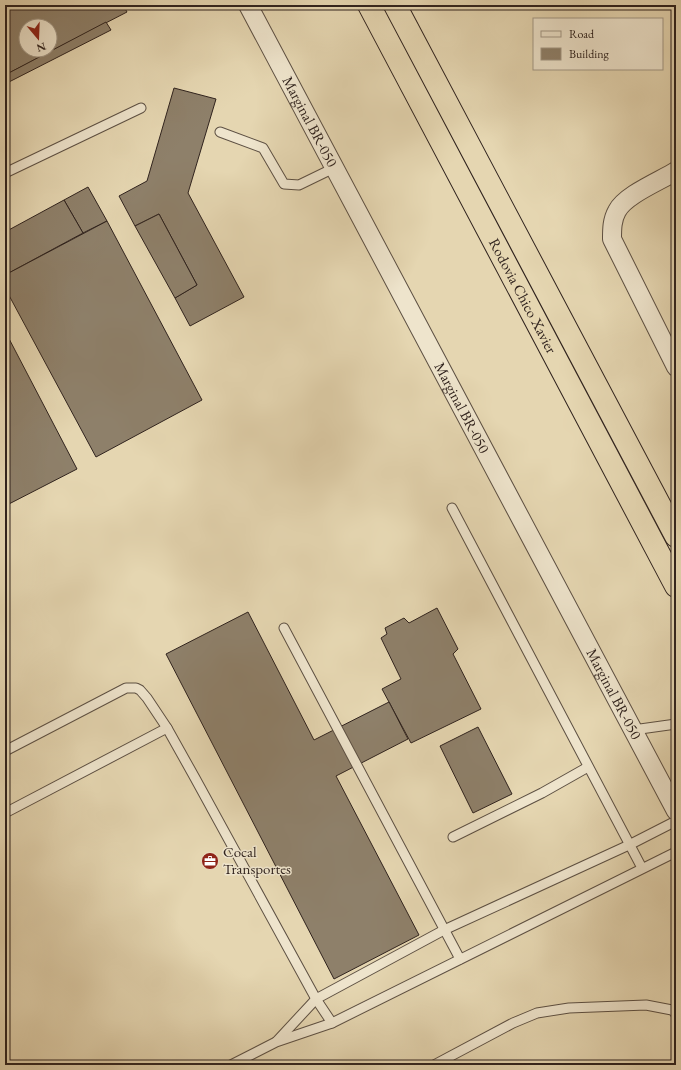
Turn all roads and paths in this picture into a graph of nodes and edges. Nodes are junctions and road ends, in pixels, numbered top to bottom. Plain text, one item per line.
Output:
1 (248, 5) edge
2 (368, 5) edge
3 (394, 5) edge
4 (141, 108) dead end
5 (220, 132) dead end
6 (334, 168) junction
7 (676, 171) edge
8 (5, 173) edge
9 (676, 367) edge
10 (452, 508) dead end
11 (676, 536) edge
12 (676, 586) edge
13 (284, 628) dead end
14 (676, 724) edge
15 (167, 728) junction
16 (633, 730) junction
17 (5, 751) edge
18 (588, 767) junction
19 (676, 811) edge
20 (5, 813) edge
21 (676, 821) edge
22 (453, 837) dead end
23 (629, 845) junction
24 (676, 852) edge
25 (642, 868) junction
26 (444, 930) junction
27 (460, 959) junction
28 (316, 999) junction
29 (676, 1014) edge
30 (332, 1023) junction
31 (276, 1042) junction
32 (231, 1065) edge
33 (434, 1065) edge

1 - 6 street, Marginal BR-050
2 - 12 highway, Rodovia Chico Xavier
3 - 11 highway, Rodovia Chico Xavier
4 - 8 lane
5 - 6 lane
6 - 16 street, Marginal BR-050
7 - 9 street
10 - 18 lane
13 - 26 lane
14 - 16 lane
15 - 17 lane
15 - 20 lane
15 - 28 lane
16 - 19 street, Marginal BR-050
18 - 22 lane
18 - 23 lane
21 - 23 lane
23 - 25 lane
23 - 26 lane
24 - 25 lane
25 - 27 lane
26 - 27 lane
26 - 28 lane
27 - 30 lane
28 - 30 lane
28 - 31 lane
29 - 33 lane
30 - 31 lane
31 - 32 lane

